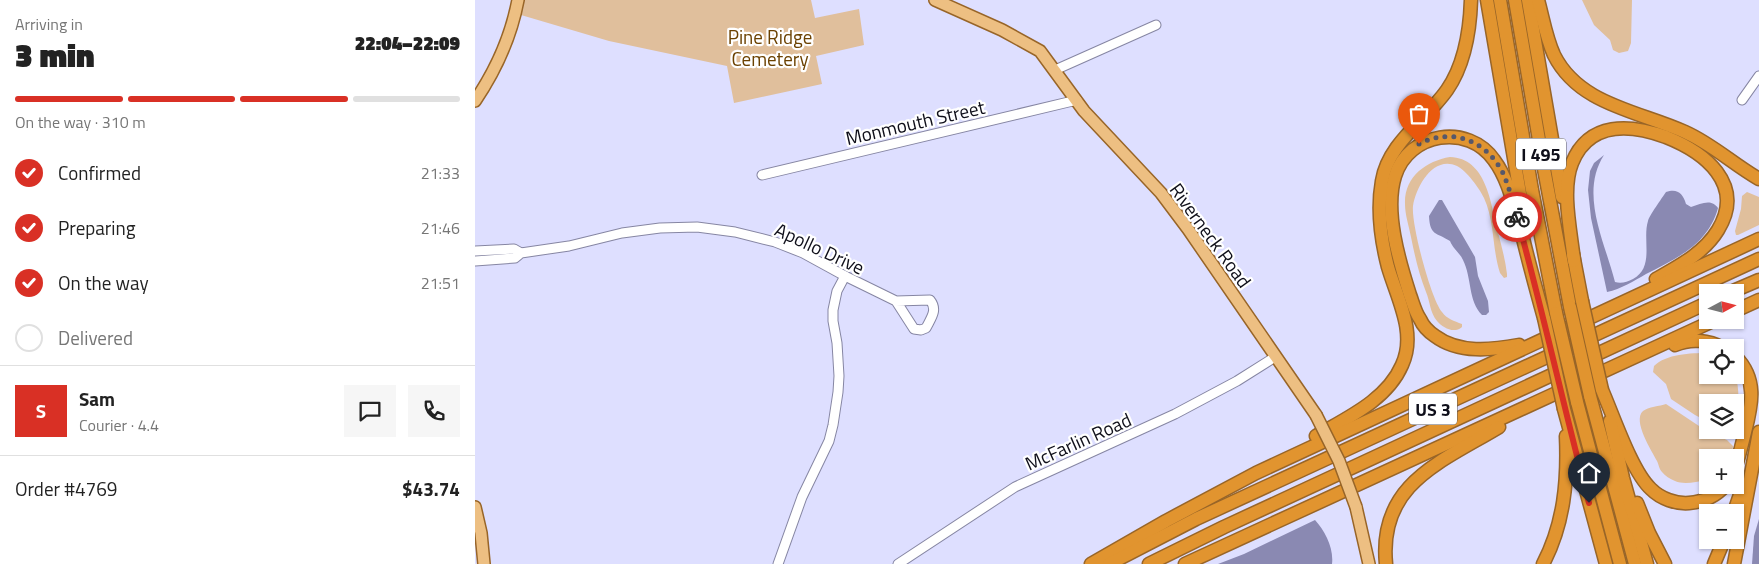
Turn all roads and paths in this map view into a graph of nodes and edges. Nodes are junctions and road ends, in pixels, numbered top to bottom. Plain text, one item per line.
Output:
1 (517, 0) edge
2 (935, 0) edge
3 (1471, 0) edge
4 (1487, 0) edge
5 (1500, 0) edge
6 (1515, 0) edge
7 (1528, 0) edge
8 (1538, 0) edge
9 (1156, 25) dead end
10 (1055, 70) junction
11 (1759, 76) edge
12 (1077, 100) junction
13 (1743, 100) dead end
14 (475, 101) edge
15 (762, 174) dead end
16 (1759, 178) edge
17 (1759, 239) edge
18 (475, 251) edge
19 (521, 253) junction
20 (1759, 258) edge
21 (1574, 260) junction
22 (475, 261) edge
23 (845, 276) junction
24 (1759, 280) edge
25 (1744, 286) edge
26 (1759, 300) edge
27 (896, 301) junction
28 (1699, 307) edge
29 (1744, 307) edge
30 (1594, 316) junction
31 (1544, 318) junction
32 (1699, 328) edge
33 (1541, 340) junction
34 (1699, 341) edge
35 (1651, 350) junction
36 (1275, 356) junction
37 (1744, 367) edge
38 (1603, 390) junction
39 (1553, 394) junction
40 (1565, 409) junction
41 (1612, 431) junction
42 (1759, 432) edge
43 (1741, 449) edge
44 (1215, 494) junction
45 (1715, 494) edge
46 (1737, 504) edge
47 (475, 507) edge
48 (1720, 549) edge
49 (484, 564) edge
50 (778, 564) edge
51 (898, 564) edge
52 (1091, 564) edge
53 (1109, 564) edge
54 (1149, 564) edge
55 (1185, 564) edge
56 (1369, 564) edge
57 (1386, 564) edge
58 (1543, 564) edge
59 (1606, 564) edge
60 (1620, 564) edge
61 (1635, 564) edge
62 (1647, 564) edge
63 (1665, 564) edge
64 (1714, 564) edge
65 (1733, 564) edge

1 - 14 main road
2 - 10 main road, Riverneck Road
3 - 44 highway
4 - 31 highway
5 - 60 highway, I 495, bridge
6 - 61 highway, I 495, bridge
7 - 21 highway
8 - 16 highway
9 - 10 street
10 - 12 main road, Riverneck Road
11 - 13 street
12 - 15 street, Monmouth Street
12 - 36 main road, Riverneck Road
17 - 30 highway
18 - 19 street, Apollo Drive
19 - 22 street, Apollo Drive
19 - 23 street, Apollo Drive
20 - 53 highway, US 3
21 - 30 highway
21 - 38 highway, bridge
23 - 27 street, Apollo Drive
23 - 50 street
24 - 25 highway
26 - 29 highway
27 - 27 street, Apollo Drive
28 - 54 highway, US 3
30 - 33 highway
31 - 33 highway
31 - 40 highway, bridge
32 - 35 highway
33 - 44 highway
34 - 35 highway
35 - 39 highway
36 - 51 street, McFarlin Road
36 - 56 main road, Riverneck Road, bridge
37 - 43 highway
38 - 41 highway
38 - 45 highway
39 - 55 highway
39 - 57 highway
40 - 58 highway
40 - 59 highway
41 - 62 highway
41 - 63 highway
42 - 46 highway
42 - 65 highway
44 - 52 highway
47 - 49 main road
48 - 64 highway

